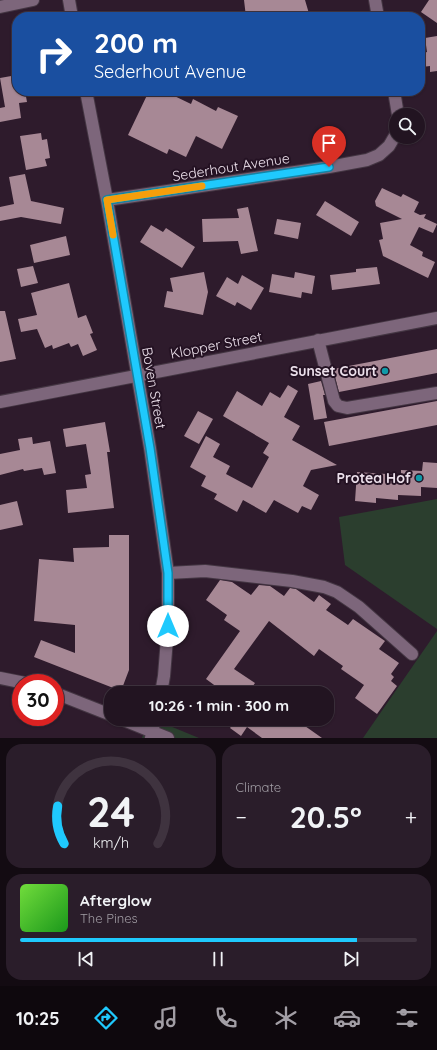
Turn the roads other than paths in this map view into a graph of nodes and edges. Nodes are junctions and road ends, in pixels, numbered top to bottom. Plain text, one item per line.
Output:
1 (33, 0) edge
2 (69, 0) edge
3 (374, 0) edge
4 (0, 7) edge
5 (71, 12) edge
6 (377, 12) edge
7 (87, 96) edge
8 (395, 96) edge
9 (397, 108) edge
10 (390, 144) edge
11 (107, 200) junction
12 (437, 318) edge
13 (318, 340) junction
14 (137, 376) junction
15 (437, 393) edge
16 (0, 402) edge
17 (168, 573) junction
18 (412, 654) dead end
19 (0, 678) edge
20 (12, 680) edge
21 (162, 686) edge
22 (64, 697) edge
23 (104, 712) edge
24 (135, 726) edge
25 (152, 735) edge
26 (168, 738) edge

1 - 4 street
2 - 5 street
3 - 6 street
7 - 11 street, Boven Street
8 - 9 street
10 - 11 street, Sederhout Avenue
11 - 14 street, Boven Street
12 - 13 street, Klopper Street
13 - 14 street, Klopper Street
13 - 15 street
14 - 16 street, Klopper Street
14 - 17 street, Boven Street
17 - 18 street
17 - 21 street, Boven Street
19 - 20 street
22 - 23 street
24 - 25 street
25 - 26 street

